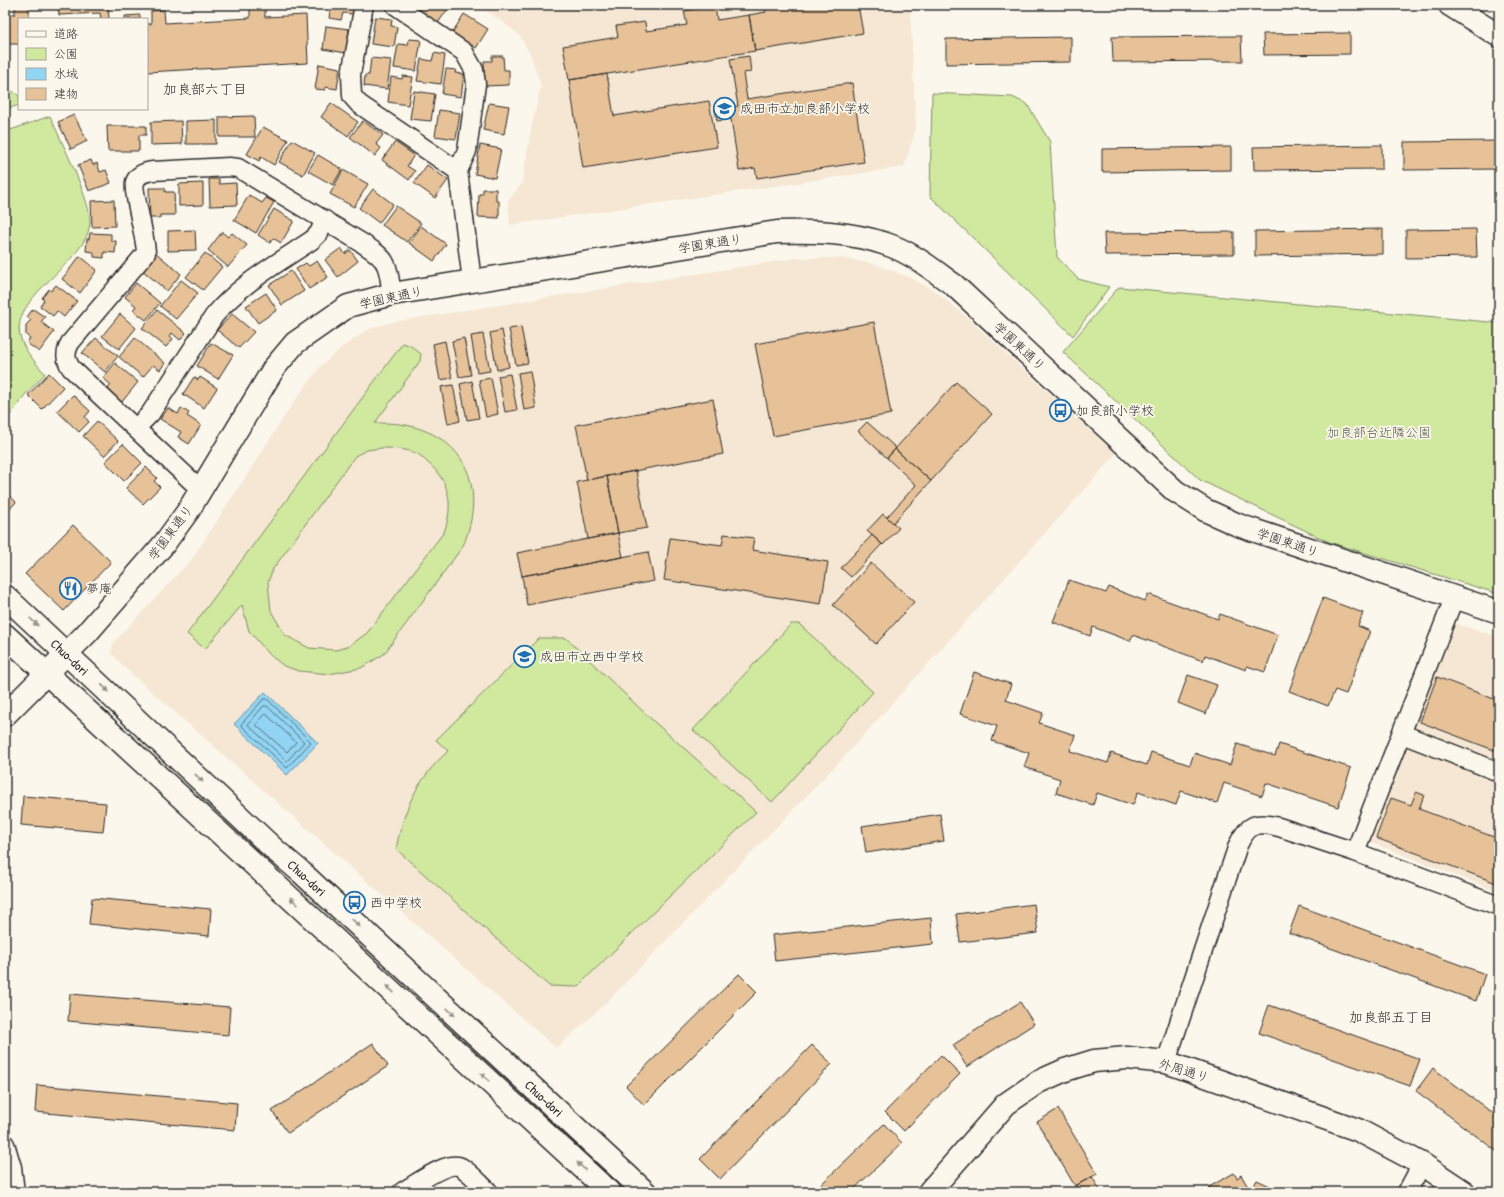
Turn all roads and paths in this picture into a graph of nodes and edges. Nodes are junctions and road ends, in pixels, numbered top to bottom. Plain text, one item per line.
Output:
1 (364, 5) edge
2 (395, 5) edge
3 (1450, 5) edge
4 (1499, 36) edge
5 (458, 171) junction
6 (325, 220) junction
7 (472, 282) junction
8 (392, 294) junction
9 (136, 428) junction
10 (200, 488) junction
11 (5, 596) edge
12 (1454, 598) junction
13 (1499, 612) edge
14 (5, 635) edge
15 (65, 653) junction
16 (46, 673) junction
17 (5, 715) edge
18 (1402, 734) junction
19 (1499, 772) edge
20 (1355, 852) junction
21 (1499, 906) edge
22 (1166, 1062) junction
23 (5, 1144) edge
24 (1422, 1164) junction
25 (15, 1192) edge
26 (402, 1192) edge
27 (489, 1192) edge
28 (609, 1192) edge
29 (645, 1192) edge
30 (929, 1192) edge
31 (1407, 1192) edge
32 (1464, 1192) edge

1 - 5 street
2 - 5 street
3 - 4 street
5 - 7 street
6 - 8 street
6 - 9 street
6 - 9 street
7 - 8 street, 学園東通り
7 - 12 street, 学園東通り
8 - 10 street, 学園東通り
9 - 10 street
10 - 15 street, 学園東通り
11 -> 15 street, Chuo-dori
12 - 13 street, 学園東通り
12 - 18 street
14 - 16 street, Chuo-dori
15 - 16 street, 学園東通り
15 -> 29 street, Chuo-dori
16 - 17 street, 学園東通り
28 -> 16 street, Chuo-dori
18 - 19 street
18 - 20 street
20 - 21 street
20 - 22 street
22 - 24 street, 外周通り
22 - 30 street, 外周通り
23 - 25 street
24 - 31 street
24 - 32 street, 外周通り
26 - 27 street

